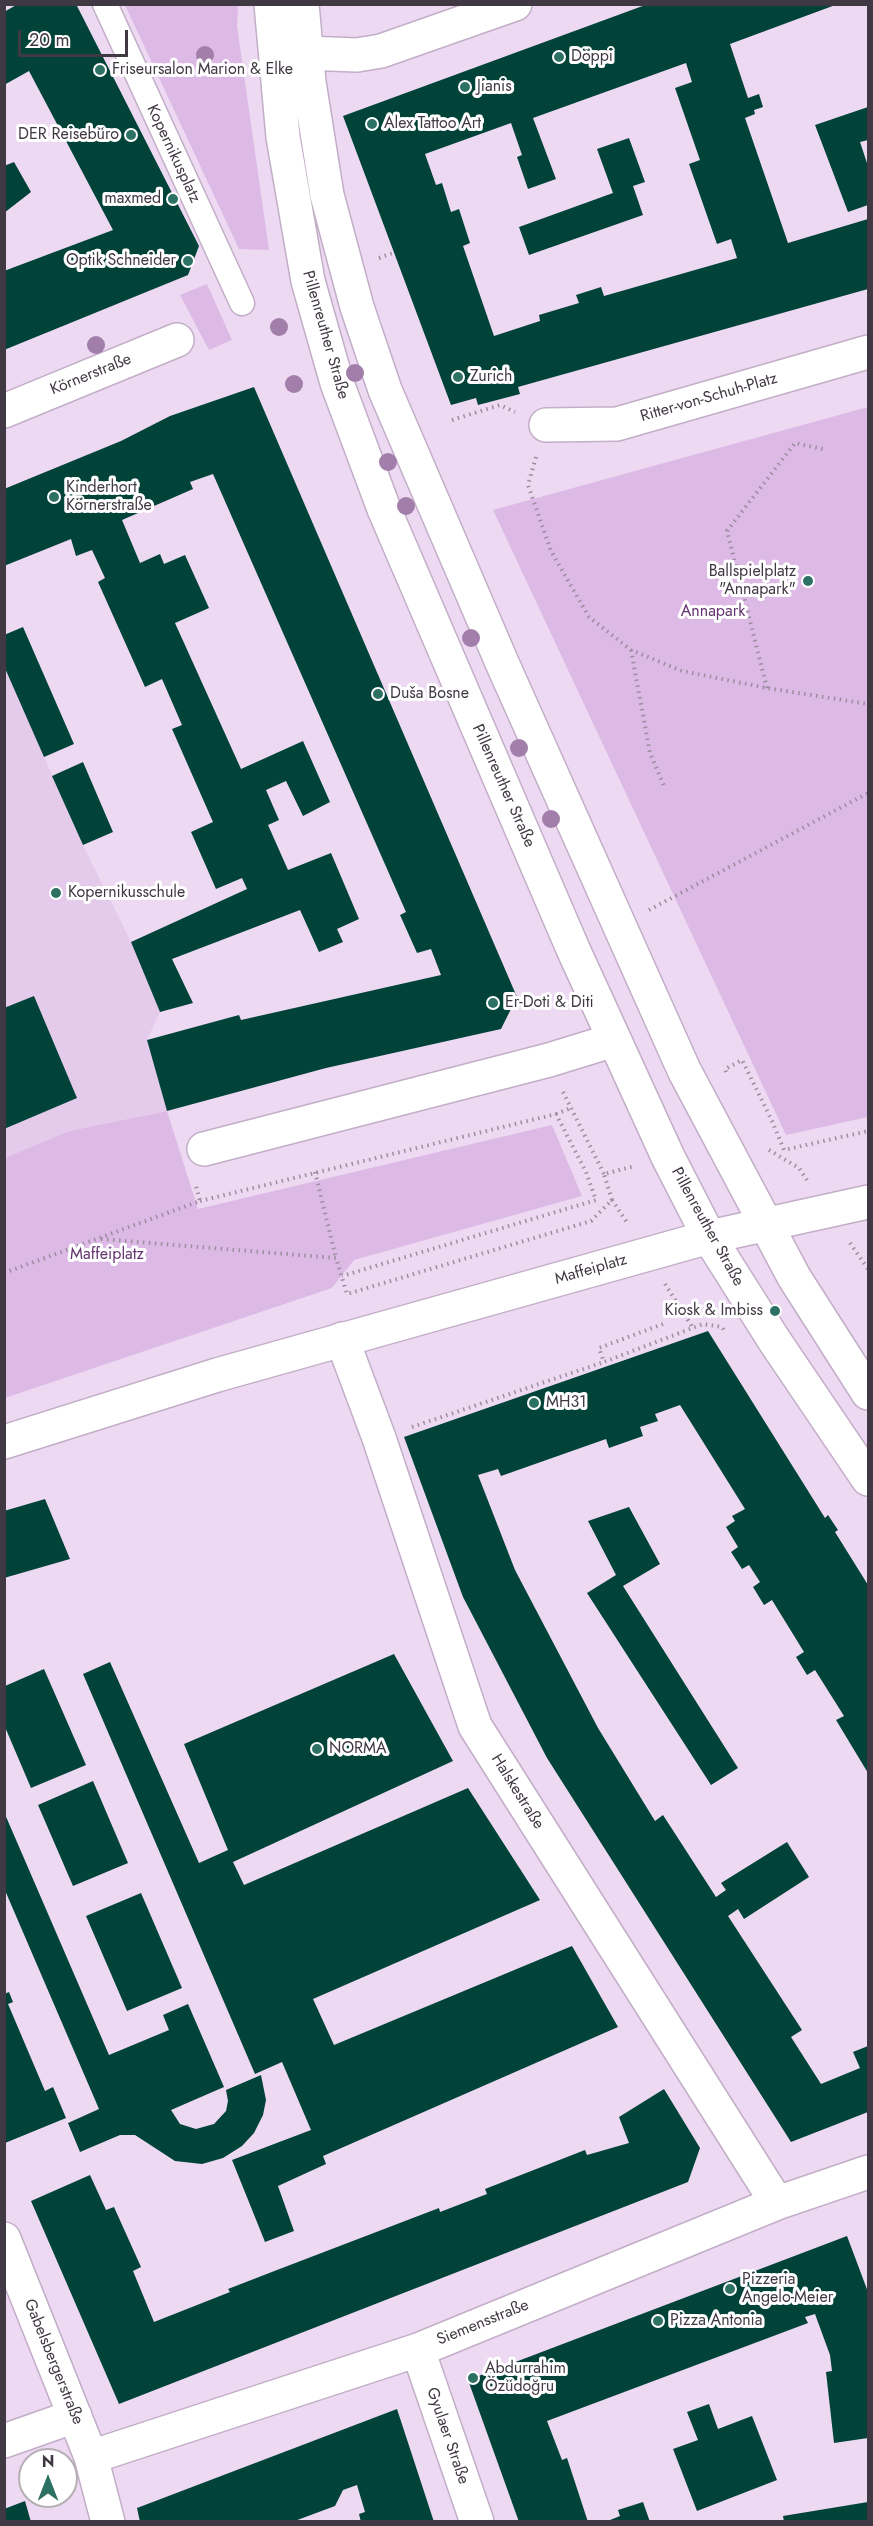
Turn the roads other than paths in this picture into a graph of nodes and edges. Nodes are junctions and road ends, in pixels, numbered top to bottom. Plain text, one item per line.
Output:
1 (105, 4) edge
2 (271, 4) edge
3 (302, 4) edge
4 (514, 4) edge
5 (305, 53) junction
6 (242, 303) dead end
7 (177, 340) dead end
8 (868, 352) edge
9 (4, 411) edge
10 (546, 425) road end
11 (614, 1040) junction
12 (204, 1149) road end
13 (868, 1202) edge
14 (764, 1223) junction
15 (709, 1237) junction
16 (342, 1339) junction
17 (868, 1393) edge
18 (4, 1442) edge
19 (868, 1479) edge
20 (868, 2172) edge
21 (777, 2203) junction
22 (4, 2240) edge
23 (418, 2350) junction
24 (75, 2416) junction
25 (4, 2441) edge
26 (91, 2457) junction
27 (108, 2522) edge
28 (477, 2522) edge

1 - 6 street, Kopernikusplatz
2 - 11 street, Pillenreuther Straße
3 - 5 street
4 - 5 street
5 - 14 street
7 - 9 street, Körnerstraße
8 - 10 street, Ritter-von-Schuh-Platz
11 - 12 street
11 - 15 street, Pillenreuther Straße
13 - 14 street
14 - 15 street, Maffeiplatz
14 - 17 street
15 - 16 street, Maffeiplatz
15 - 19 street, Pillenreuther Straße
16 - 18 street, Maffeiplatz
16 - 21 street, Halskestraße
20 - 21 street, Siemensstraße
21 - 23 street, Siemensstraße
22 - 24 street, Gabelsbergerstraße
23 - 26 street, Siemensstraße
23 - 28 street, Gyulaer Straße
24 - 25 street
24 - 26 street, Gabelsbergerstraße
26 - 27 street, Gabelsbergerstraße

